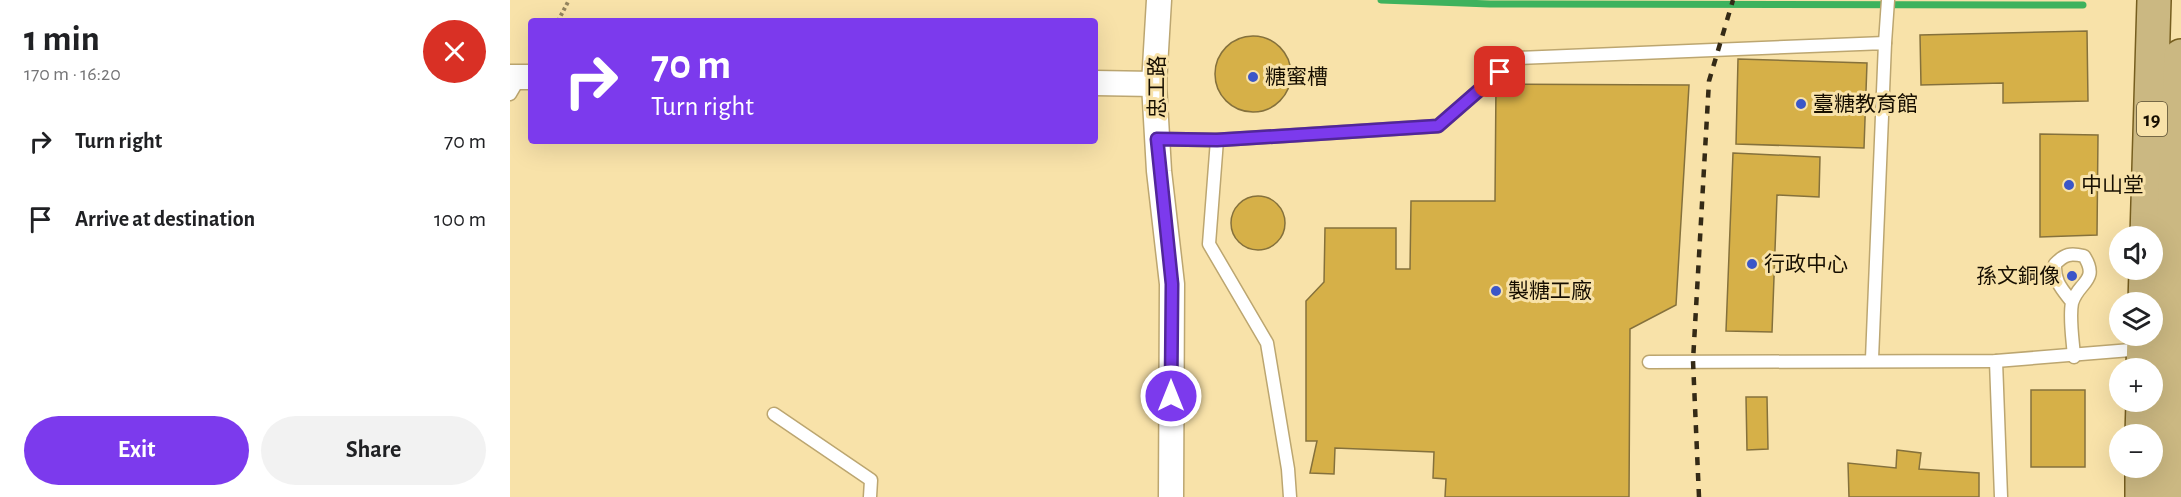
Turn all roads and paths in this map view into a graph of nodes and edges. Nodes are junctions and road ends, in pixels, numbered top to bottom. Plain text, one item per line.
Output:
1 (569, 0) edge
2 (1159, 0) edge
3 (1888, 0) edge
4 (2154, 0) edge
5 (560, 18) edge
6 (1885, 43) junction
7 (2181, 56) edge
8 (1098, 83) edge
9 (1154, 84) junction
10 (2180, 99) edge
11 (1157, 139) junction
12 (1217, 140) junction
13 (2147, 226) edge
14 (2072, 303) dead end
15 (2156, 350) edge
16 (2074, 357) junction
17 (1872, 360) junction
18 (1996, 361) junction
19 (1649, 362) dead end
20 (774, 414) dead end
21 (2142, 478) edge
22 (870, 497) edge
23 (1171, 497) edge
24 (1290, 497) edge
25 (2001, 497) edge
26 (2142, 497) edge
27 (2169, 497) edge

1 - 5 path
2 - 9 street, 忠工路
3 - 6 lane
4 - 13 main road, 19
6 - 12 lane
6 - 17 lane
7 - 10 main road, 19
8 - 9 street
9 - 11 street, 忠工路
10 - 15 main road, 19
11 - 12 lane
11 - 23 street, 忠工路
12 - 24 lane
14 - 16 lane
15 - 16 lane
15 - 27 main road, 19
16 - 18 lane
17 - 18 lane
17 - 19 lane
18 - 25 lane
20 - 22 lane
21 - 26 main road

